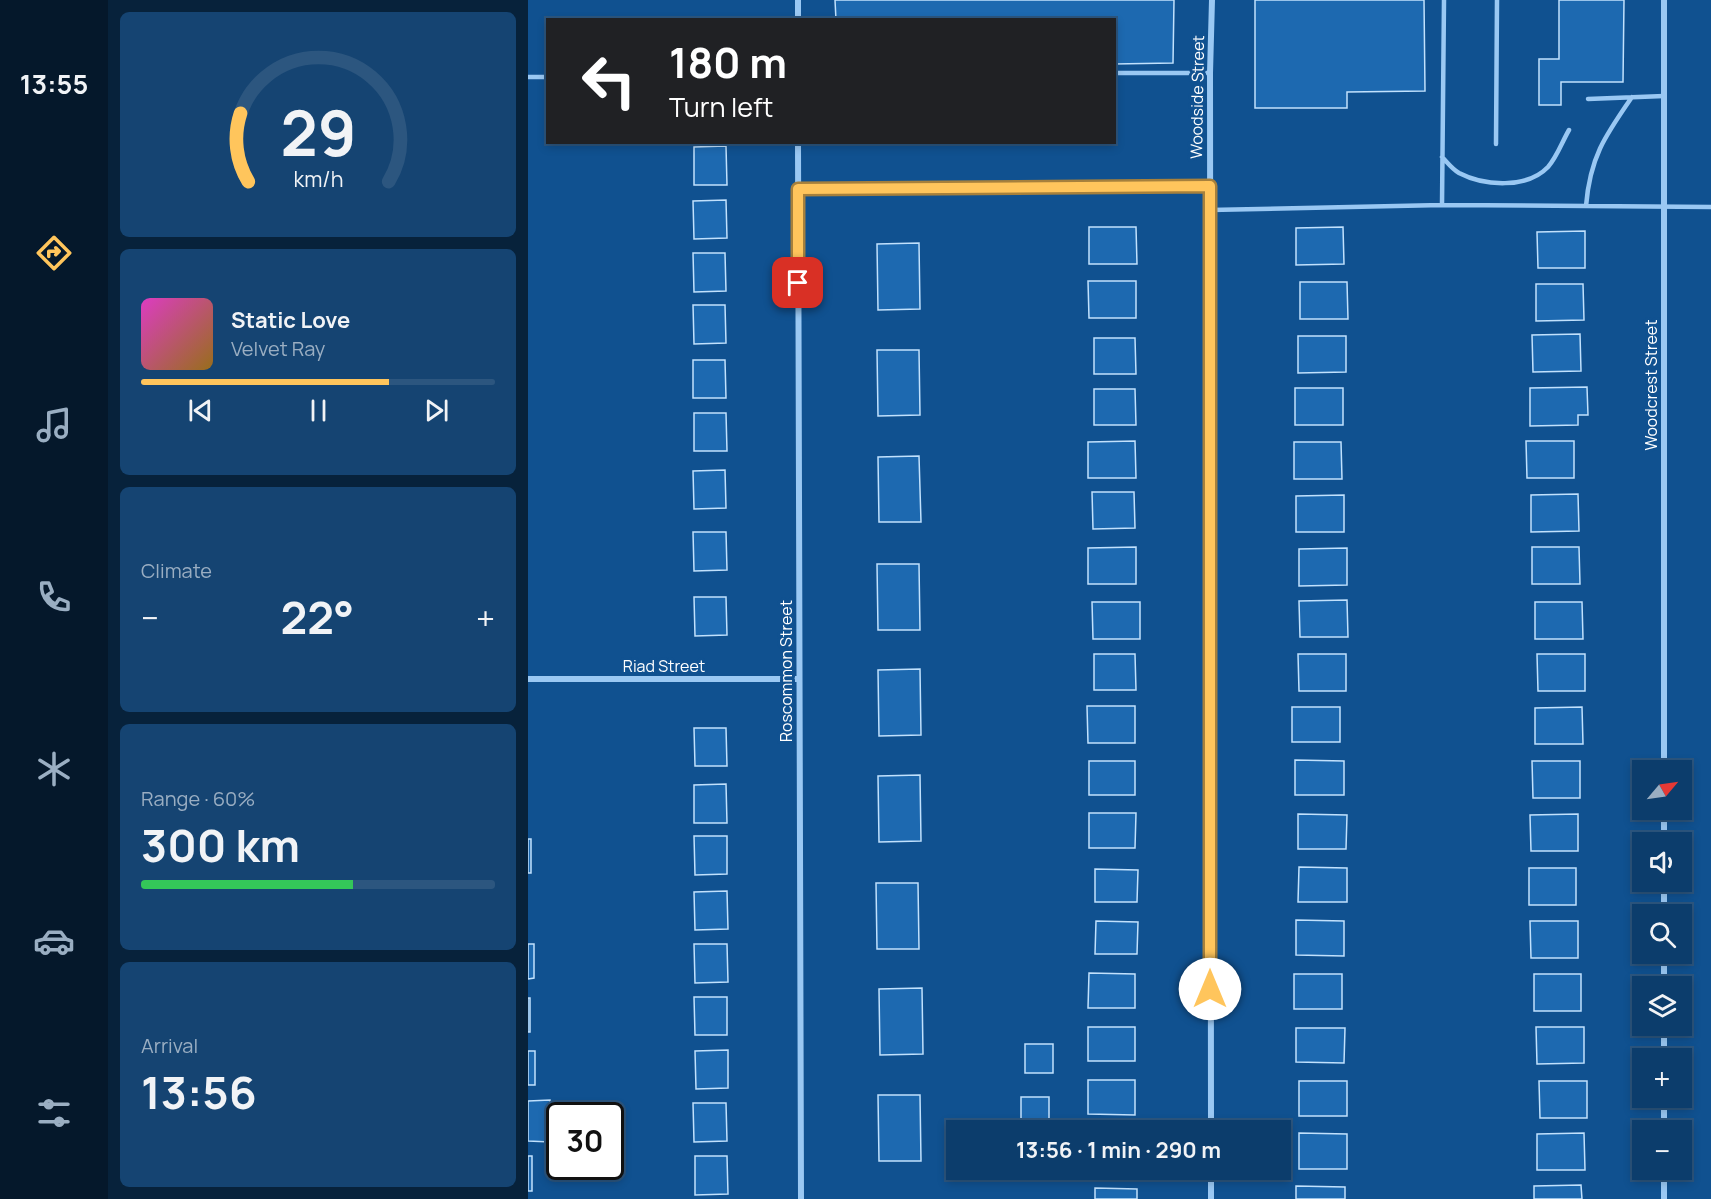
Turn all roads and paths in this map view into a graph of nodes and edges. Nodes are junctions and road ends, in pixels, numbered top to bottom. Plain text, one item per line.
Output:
1 (798, 0) edge
2 (1212, 0) edge
3 (1444, 0) edge
4 (1497, 0) edge
5 (1664, 0) edge
6 (798, 18) edge
7 (1116, 73) edge
8 (1210, 73) junction
9 (528, 77) edge
10 (546, 77) edge
11 (1664, 96) junction
12 (1632, 97) junction
13 (1588, 99) dead end
14 (1569, 130) dead end
15 (798, 144) edge
16 (1496, 144) dead end
17 (1442, 157) junction
18 (1210, 186) junction
19 (798, 189) junction
20 (1442, 205) junction
21 (1586, 206) junction
22 (1665, 206) junction
23 (1711, 207) edge
24 (1210, 210) junction
25 (528, 679) edge
26 (799, 679) junction
27 (1664, 760) edge
28 (1211, 1120) edge
29 (1211, 1180) edge
30 (1664, 1180) edge
31 (801, 1199) edge
32 (1211, 1199) edge
33 (1664, 1199) edge

1 - 6 street
2 - 8 street, Woodside Street
3 - 17 lane
4 - 16 lane
5 - 11 street, Woodcrest Street
7 - 8 lane
8 - 18 street, Woodside Street
9 - 10 lane
11 - 12 lane
11 - 22 street, Woodcrest Street
12 - 13 lane
12 - 21 lane
14 - 17 lane
15 - 19 street, Roscommon Street
17 - 20 lane
18 - 19 lane
18 - 24 street, Woodside Street
19 - 26 street, Roscommon Street
20 - 21 lane
20 - 24 lane
21 - 22 lane
22 - 23 lane
22 - 27 street, Woodcrest Street
24 - 28 street, Woodside Street
25 - 26 street, Riad Street
26 - 31 street, Roscommon Street
29 - 32 street
30 - 33 street

